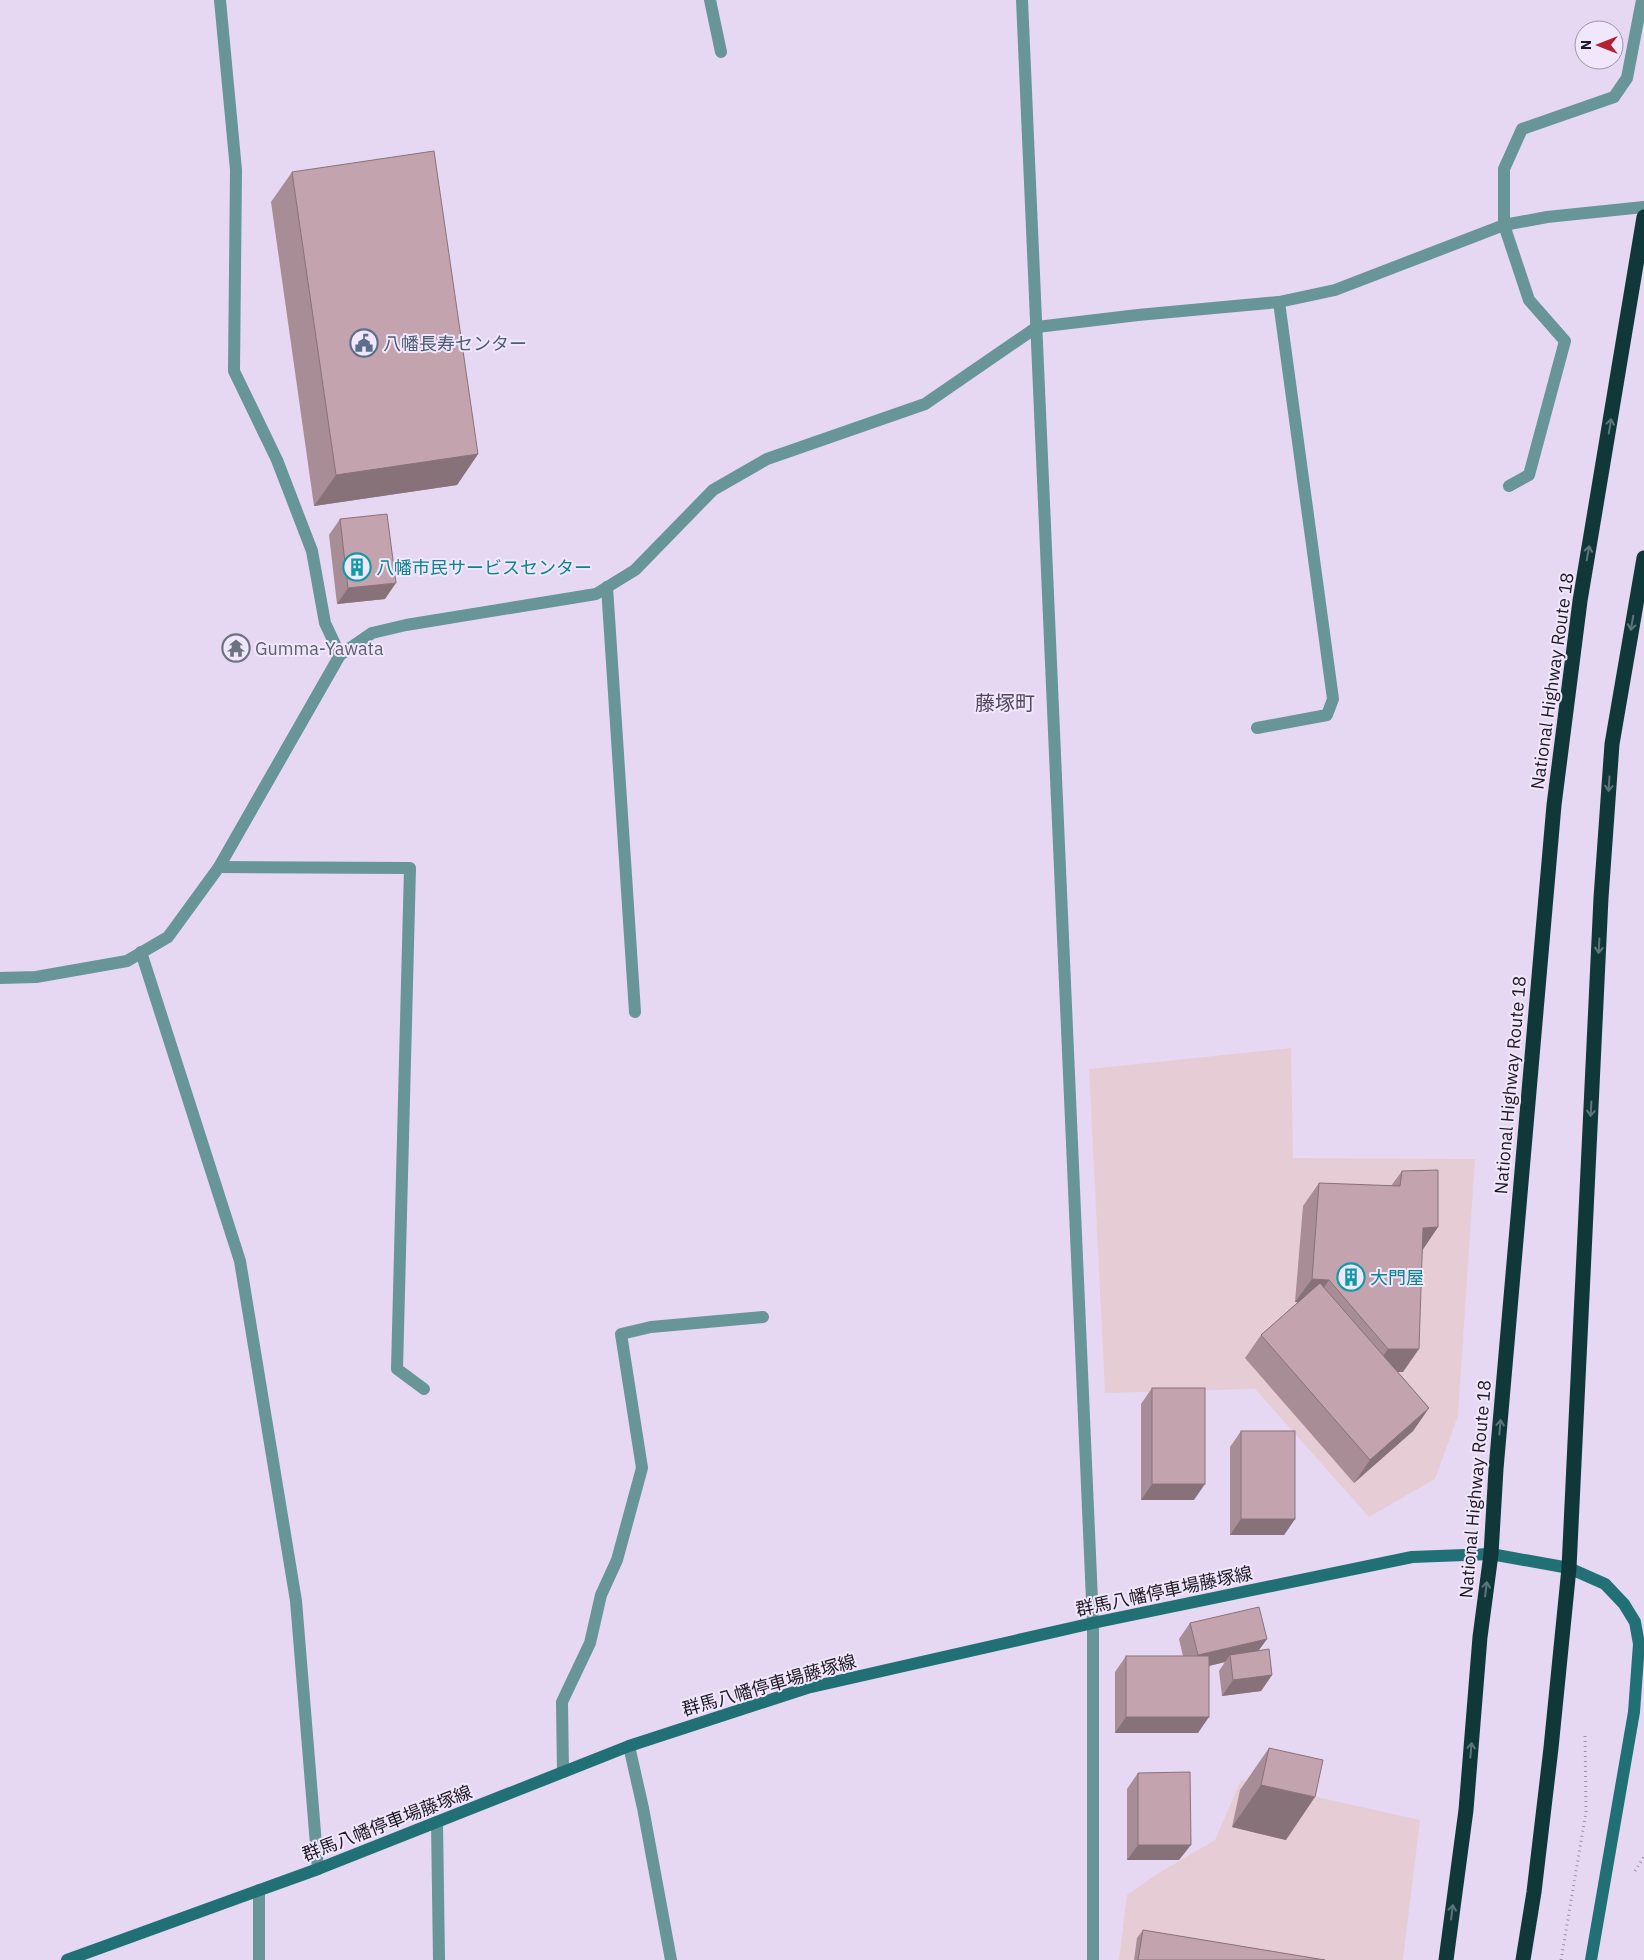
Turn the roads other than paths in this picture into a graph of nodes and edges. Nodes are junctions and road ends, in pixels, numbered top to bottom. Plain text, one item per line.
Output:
1 (220, 0) edge
2 (710, 0) edge
3 (1022, 0) edge
4 (1642, 0) edge
5 (721, 52) dead end
6 (1644, 207) edge
7 (1644, 217) edge
8 (1504, 225) junction
9 (1279, 302) junction
10 (1037, 327) junction
11 (1509, 486) dead end
12 (1644, 558) edge
13 (607, 587) junction
14 (340, 655) junction
15 (1257, 728) dead end
16 (219, 867) junction
17 (142, 952) junction
18 (0, 978) edge
19 (635, 1012) dead end
20 (763, 1317) dead end
21 (424, 1388) dead end
22 (1491, 1554) junction
23 (1568, 1568) junction
24 (1093, 1623) junction
25 (629, 1746) junction
26 (563, 1772) junction
27 (437, 1822) junction
28 (318, 1869) junction
29 (258, 1890) junction
30 (67, 1960) edge
31 (259, 1960) edge
32 (439, 1960) edge
33 (671, 1960) edge
34 (1093, 1960) edge
35 (1446, 1960) edge
36 (1523, 1960) edge
37 (1591, 1960) edge

1 - 14 street
2 - 5 street
3 - 10 street
4 - 8 street
6 - 8 street
22 -> 7 highway, National Highway Route 18
8 - 9 street
8 - 11 street
9 - 10 street
9 - 15 street
10 - 13 street
10 - 24 street
12 -> 23 highway
13 - 14 street
13 - 19 street
14 - 16 street
16 - 17 street
16 - 21 street
17 - 18 street
17 - 28 street
20 - 26 street
22 - 23 main road, 群馬八幡停車場藤塚線
22 - 24 main road, 群馬八幡停車場藤塚線
35 -> 22 highway, National Highway Route 18
23 - 36 highway
23 - 37 main road, 群馬八幡停車場藤塚線
24 - 25 main road, 群馬八幡停車場藤塚線
24 - 34 street
25 - 26 main road, 群馬八幡停車場藤塚線
25 - 33 street
26 - 27 main road, 群馬八幡停車場藤塚線
27 - 28 main road, 群馬八幡停車場藤塚線
27 - 32 street
28 - 29 main road, 群馬八幡停車場藤塚線
29 - 30 main road, 群馬八幡停車場藤塚線
29 - 31 street

